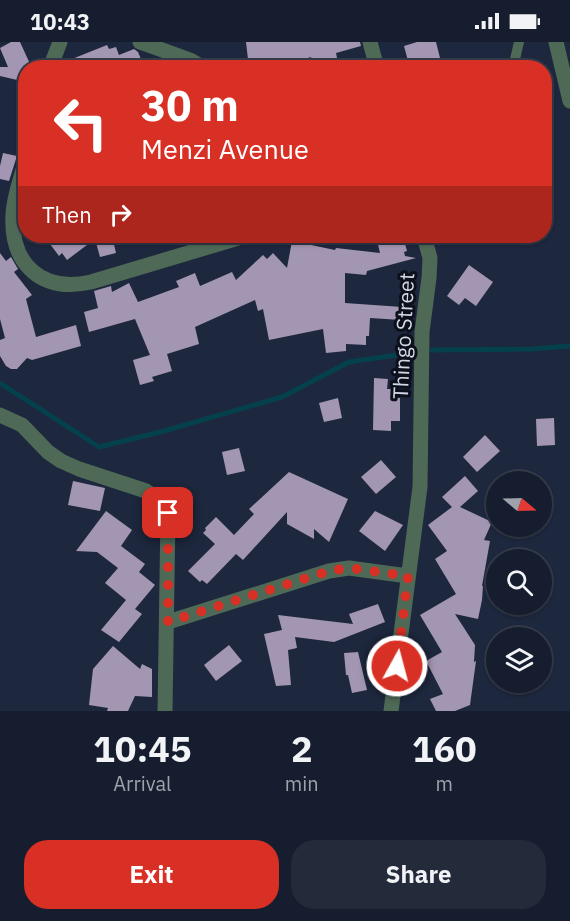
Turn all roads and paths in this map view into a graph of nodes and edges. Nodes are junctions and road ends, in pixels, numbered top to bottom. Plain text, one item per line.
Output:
1 (60, 42) edge
2 (140, 42) edge
3 (370, 42) edge
4 (519, 42) edge
5 (556, 42) edge
6 (53, 60) edge
7 (190, 60) edge
8 (375, 60) edge
9 (515, 60) edge
10 (570, 101) edge
11 (18, 192) edge
12 (220, 243) edge
13 (426, 243) edge
14 (0, 415) edge
15 (408, 576) junction
16 (168, 622) junction
17 (165, 711) edge
18 (391, 711) edge

1 - 6 street
2 - 7 street
3 - 8 street
4 - 9 lane
5 - 10 street
11 - 12 street
13 - 15 street, Thingo Street
14 - 16 street
15 - 16 street
15 - 18 street, Thingo Street
16 - 17 street

